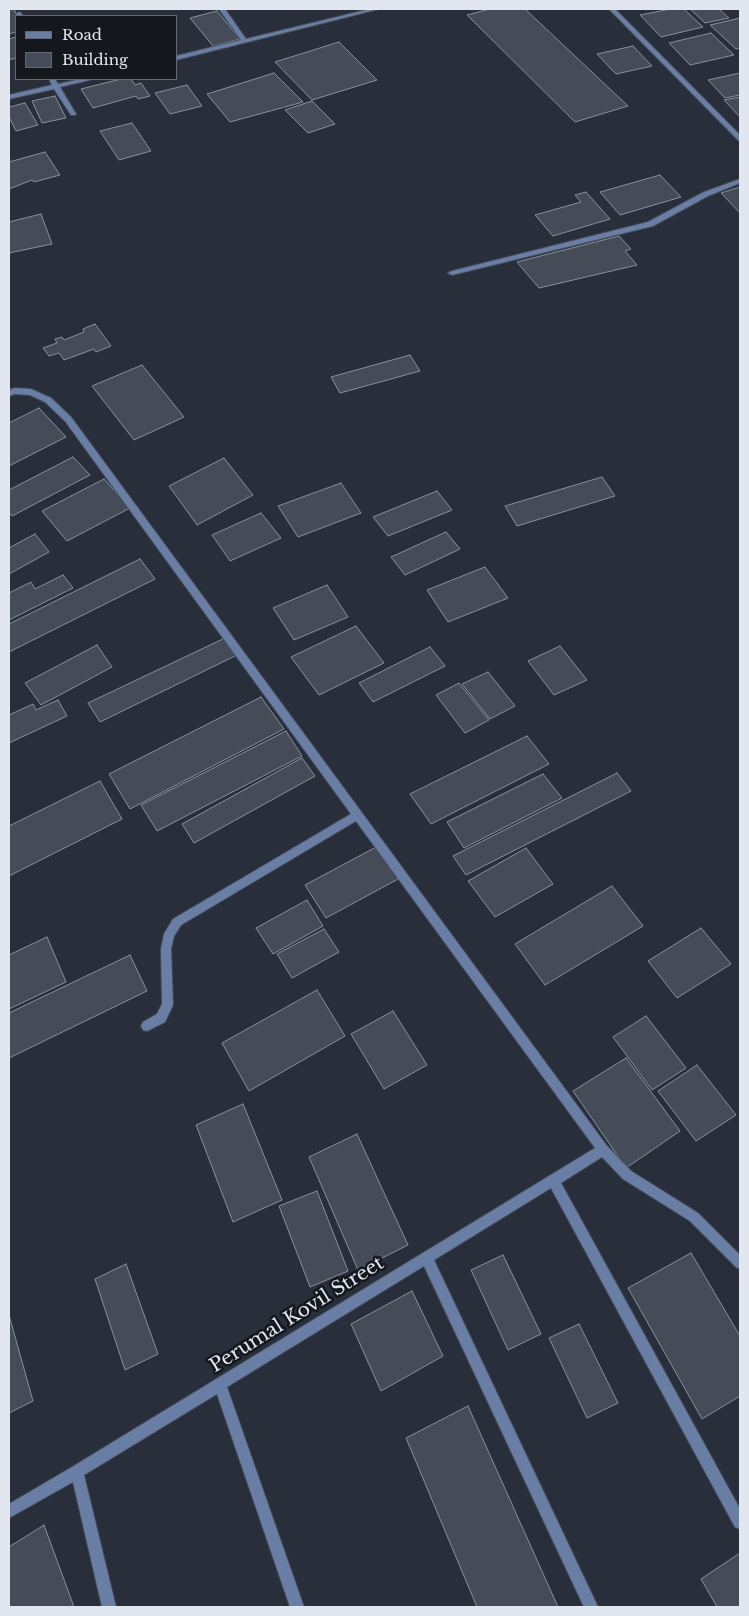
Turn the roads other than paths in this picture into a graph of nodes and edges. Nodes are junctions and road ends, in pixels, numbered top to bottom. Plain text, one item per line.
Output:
1 (222, 9) edge
2 (376, 9) edge
3 (612, 9) edge
4 (245, 42) junction
5 (178, 58) edge
6 (53, 80) edge
7 (83, 80) edge
8 (56, 86) junction
9 (9, 97) edge
10 (73, 114) dead end
11 (740, 139) edge
12 (740, 181) edge
13 (452, 272) dead end
14 (9, 393) edge
15 (358, 815) junction
16 (147, 1026) dead end
17 (603, 1150) junction
18 (553, 1180) junction
19 (426, 1258) junction
20 (740, 1263) edge
21 (220, 1385) junction
22 (77, 1472) junction
23 (9, 1511) edge
24 (740, 1522) edge
25 (109, 1607) edge
26 (297, 1607) edge
27 (591, 1607) edge

1 - 4 street
2 - 4 street
3 - 11 street
4 - 5 street
6 - 8 street
7 - 8 street
8 - 9 street
8 - 10 street
12 - 13 street
14 - 15 street
15 - 16 street
15 - 17 street
17 - 18 street, Perumal Kovil Street
17 - 20 street
18 - 19 street, Perumal Kovil Street
18 - 24 street
19 - 21 street, Perumal Kovil Street
19 - 27 street
21 - 22 street, Perumal Kovil Street
21 - 26 street
22 - 23 street, Perumal Kovil Street
22 - 25 street

